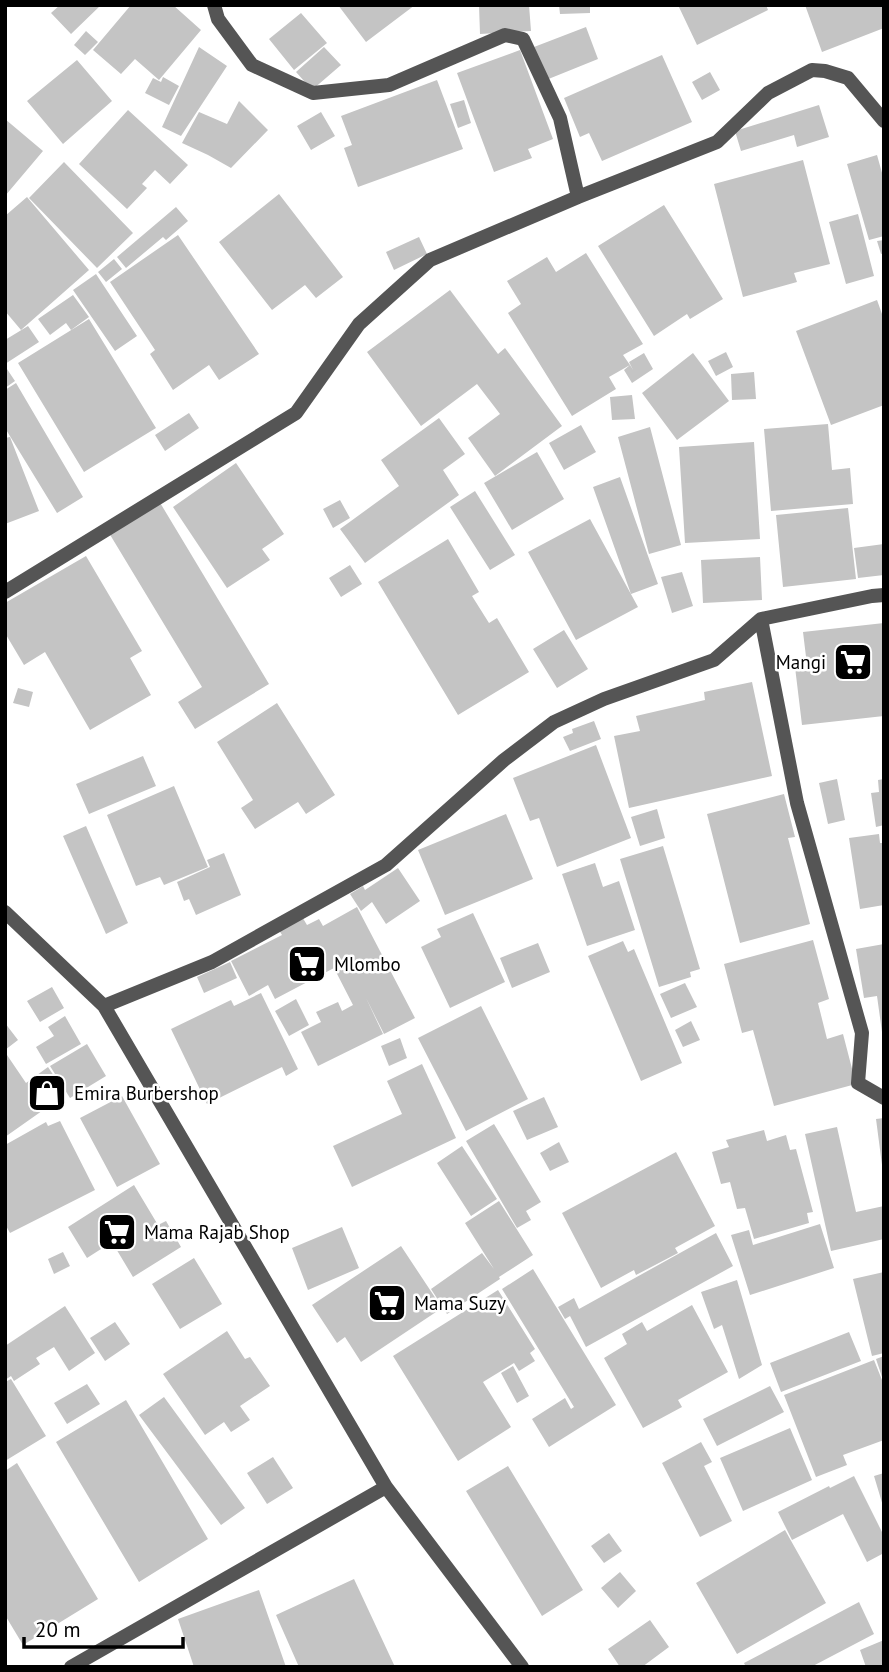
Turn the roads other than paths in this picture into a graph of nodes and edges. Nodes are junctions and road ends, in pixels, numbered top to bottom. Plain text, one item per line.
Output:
1 (214, 5) edge
2 (884, 121) edge
3 (578, 197) junction
4 (5, 592) edge
5 (884, 595) edge
6 (761, 619) junction
7 (5, 912) edge
8 (104, 1006) junction
9 (884, 1098) edge
10 (386, 1487) junction
11 (71, 1667) edge
12 (522, 1667) edge

1 - 3 street
2 - 3 street
3 - 4 street
5 - 6 street
6 - 8 street
6 - 9 street
7 - 8 street
8 - 10 street
10 - 11 street
10 - 12 street

